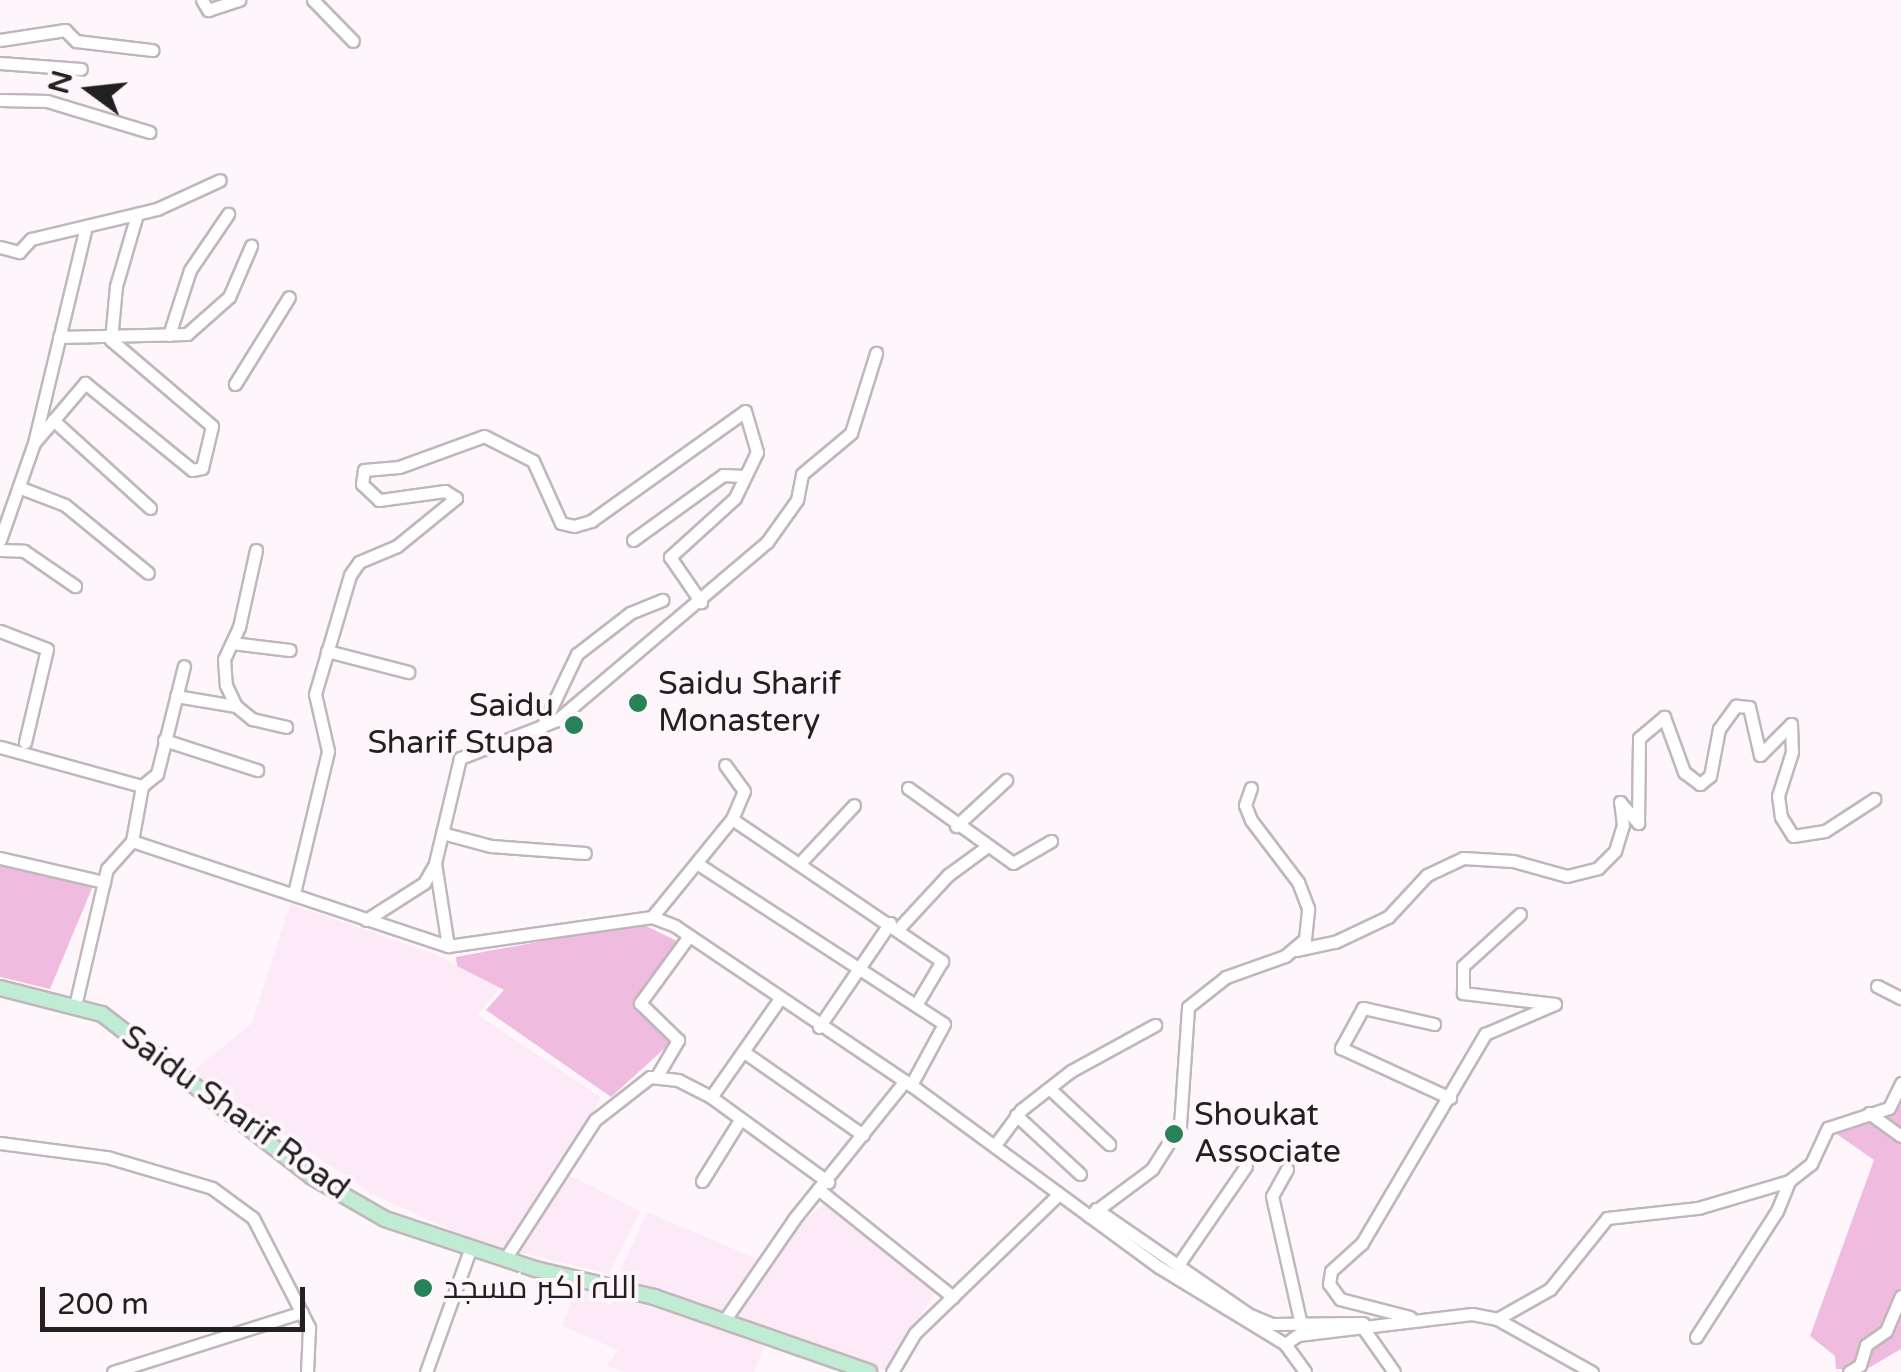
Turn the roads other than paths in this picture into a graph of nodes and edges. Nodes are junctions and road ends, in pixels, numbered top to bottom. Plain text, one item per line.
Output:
1 (202, 0) edge
2 (239, 0) edge
3 (313, 0) edge
4 (332, 0) edge
5 (322, 10) junction
6 (0, 40) edge
7 (353, 41) dead end
8 (152, 50) dead end
9 (0, 64) edge
10 (81, 69) dead end
11 (0, 100) edge
12 (149, 132) dead end
13 (220, 180) dead end
14 (136, 214) junction
15 (228, 214) dead end
16 (86, 226) junction
17 (0, 246) edge
18 (251, 246) dead end
19 (289, 298) dead end
20 (114, 332) junction
21 (169, 336) junction
22 (58, 337) junction
23 (876, 353) dead end
24 (235, 384) dead end
25 (53, 420) junction
26 (34, 443) junction
27 (743, 476) junction
28 (21, 488) junction
29 (150, 508) dead end
30 (0, 540) edge
31 (633, 540) dead end
32 (0, 550) edge
33 (256, 550) dead end
34 (148, 572) dead end
35 (75, 586) dead end
36 (662, 600) dead end
37 (700, 602) junction
38 (0, 630) edge
39 (232, 643) junction
40 (290, 650) dead end
41 (327, 651) junction
42 (184, 666) dead end
43 (408, 672) dead end
44 (176, 696) junction
45 (236, 706) junction
46 (286, 727) dead end
47 (542, 727) junction
48 (164, 740) junction
49 (24, 742) dead end
50 (0, 747) edge
51 (725, 765) dead end
52 (257, 770) dead end
53 (1006, 780) dead end
54 (142, 786) junction
55 (908, 788) dead end
56 (1251, 788) dead end
57 (1874, 798) dead end
58 (854, 805) dead end
59 (732, 819) junction
60 (956, 826) junction
61 (442, 833) junction
62 (1051, 840) dead end
63 (132, 841) junction
64 (985, 848) junction
65 (585, 853) dead end
66 (0, 858) edge
67 (435, 863) junction
68 (800, 863) junction
69 (698, 864) junction
70 (104, 882) junction
71 (294, 893) junction
72 (1520, 914) dead end
73 (652, 917) junction
74 (366, 920) junction
75 (894, 926) junction
76 (689, 936) junction
77 (448, 946) junction
78 (1296, 950) junction
79 (860, 967) junction
80 (1877, 986) dead end
81 (0, 988) edge
82 (1901, 998) edge
83 (780, 1000) junction
84 (916, 1005) junction
85 (75, 1006) junction
86 (1434, 1024) dead end
87 (1154, 1025) dead end
88 (818, 1026) junction
89 (744, 1052) junction
90 (657, 1076) junction
91 (908, 1083) junction
92 (1901, 1083) edge
93 (1050, 1089) junction
94 (711, 1097) junction
95 (1450, 1098) junction
96 (1868, 1114) junction
97 (1016, 1115) junction
98 (740, 1120) junction
99 (863, 1135) junction
100 (1901, 1136) edge
101 (0, 1143) edge
102 (1109, 1144) dead end
103 (996, 1145) junction
104 (1246, 1166) dead end
105 (1287, 1169) dead end
106 (1080, 1174) dead end
107 (1042, 1180) junction
108 (1788, 1180) junction
109 (702, 1181) dead end
110 (823, 1186) junction
111 (1059, 1194) junction
112 (1033, 1212) junction
113 (1093, 1213) junction
114 (470, 1247) junction
115 (505, 1259) junction
116 (1178, 1264) junction
117 (1901, 1296) edge
118 (952, 1297) junction
119 (302, 1312) junction
120 (1410, 1318) junction
121 (1497, 1319) junction
122 (724, 1321) junction
123 (1301, 1325) junction
124 (1364, 1325) junction
125 (763, 1332) junction
126 (1696, 1337) dead end
127 (1284, 1344) junction
128 (113, 1372) edge
129 (307, 1372) edge
130 (426, 1372) edge
131 (868, 1372) edge
132 (883, 1372) edge
133 (892, 1372) edge
134 (1305, 1372) edge
135 (1394, 1372) edge
136 (1592, 1372) edge
137 (1849, 1372) edge

1 - 2 street
3 - 5 street
4 - 5 street
5 - 7 street
6 - 8 street
9 - 10 street
11 - 12 street
13 - 14 street
14 - 16 street
14 - 20 street
15 - 21 street
16 - 17 street
16 - 22 street
18 - 21 street
19 - 24 street
20 - 21 street
20 - 22 street
20 - 25 street
22 - 26 street
23 - 37 street
25 - 26 street
25 - 29 street
26 - 28 street
27 - 31 street
27 - 37 street
27 - 41 street
28 - 30 street
28 - 34 street
32 - 35 street
33 - 39 street
36 - 47 street
37 - 47 street
38 - 49 street
39 - 40 street
39 - 45 street
41 - 43 street
41 - 71 street
42 - 44 street
44 - 45 street
44 - 48 street
45 - 46 street
47 - 61 street
48 - 52 street
48 - 54 street
50 - 54 street
51 - 59 street
53 - 60 street
54 - 63 street
55 - 60 street
56 - 78 street
57 - 78 street
58 - 68 street
59 - 68 street
59 - 69 street
60 - 64 street
61 - 65 street
61 - 67 street
62 - 64 street
63 - 70 street
63 - 71 street
64 - 75 street
66 - 70 street
67 - 74 street
67 - 77 street
68 - 75 street
69 - 73 street
69 - 79 street
70 - 85 street
71 - 74 street
72 - 95 street
73 - 76 street
73 - 77 street
74 - 77 street
75 - 79 street
75 - 84 street
76 - 83 street
76 - 90 street
78 - 113 street
79 - 84 street
79 - 88 street
80 - 82 street
81 - 85 main road, Saidu Sharif Road
83 - 88 street
83 - 89 street
84 - 91 street
85 - 114 main road, Saidu Sharif Road
86 - 95 street
87 - 93 street
88 - 91 street
89 - 94 street
89 - 99 street
90 - 94 street
90 - 115 street
91 - 99 street
91 - 103 street
92 - 96 street
93 - 97 street
93 - 102 street
94 - 98 street
95 - 120 street
96 - 100 street
96 - 108 street
97 - 103 street
97 - 106 street
98 - 109 street
98 - 110 street
99 - 110 street
101 - 119 street
103 - 107 street
104 - 116 street
105 - 123 street
107 - 111 street
107 - 112 street
108 - 121 street
108 - 126 street
110 - 118 street
110 - 122 street
111 - 112 street
111 - 113 street
112 - 118 street
113 - 116 street
113 - 127 street
114 - 115 main road, Saidu Sharif Road
114 - 130 street
115 - 122 main road, Saidu Sharif Road
116 - 123 street
117 - 137 street
118 - 133 street
119 - 128 street
119 - 129 street
120 - 121 street
120 - 124 street
121 - 136 street
122 - 125 main road, Saidu Sharif Road
123 - 124 street
124 - 127 street
124 - 135 street
125 - 131 main road, Saidu Sharif Road
125 - 132 main road
127 - 134 street

